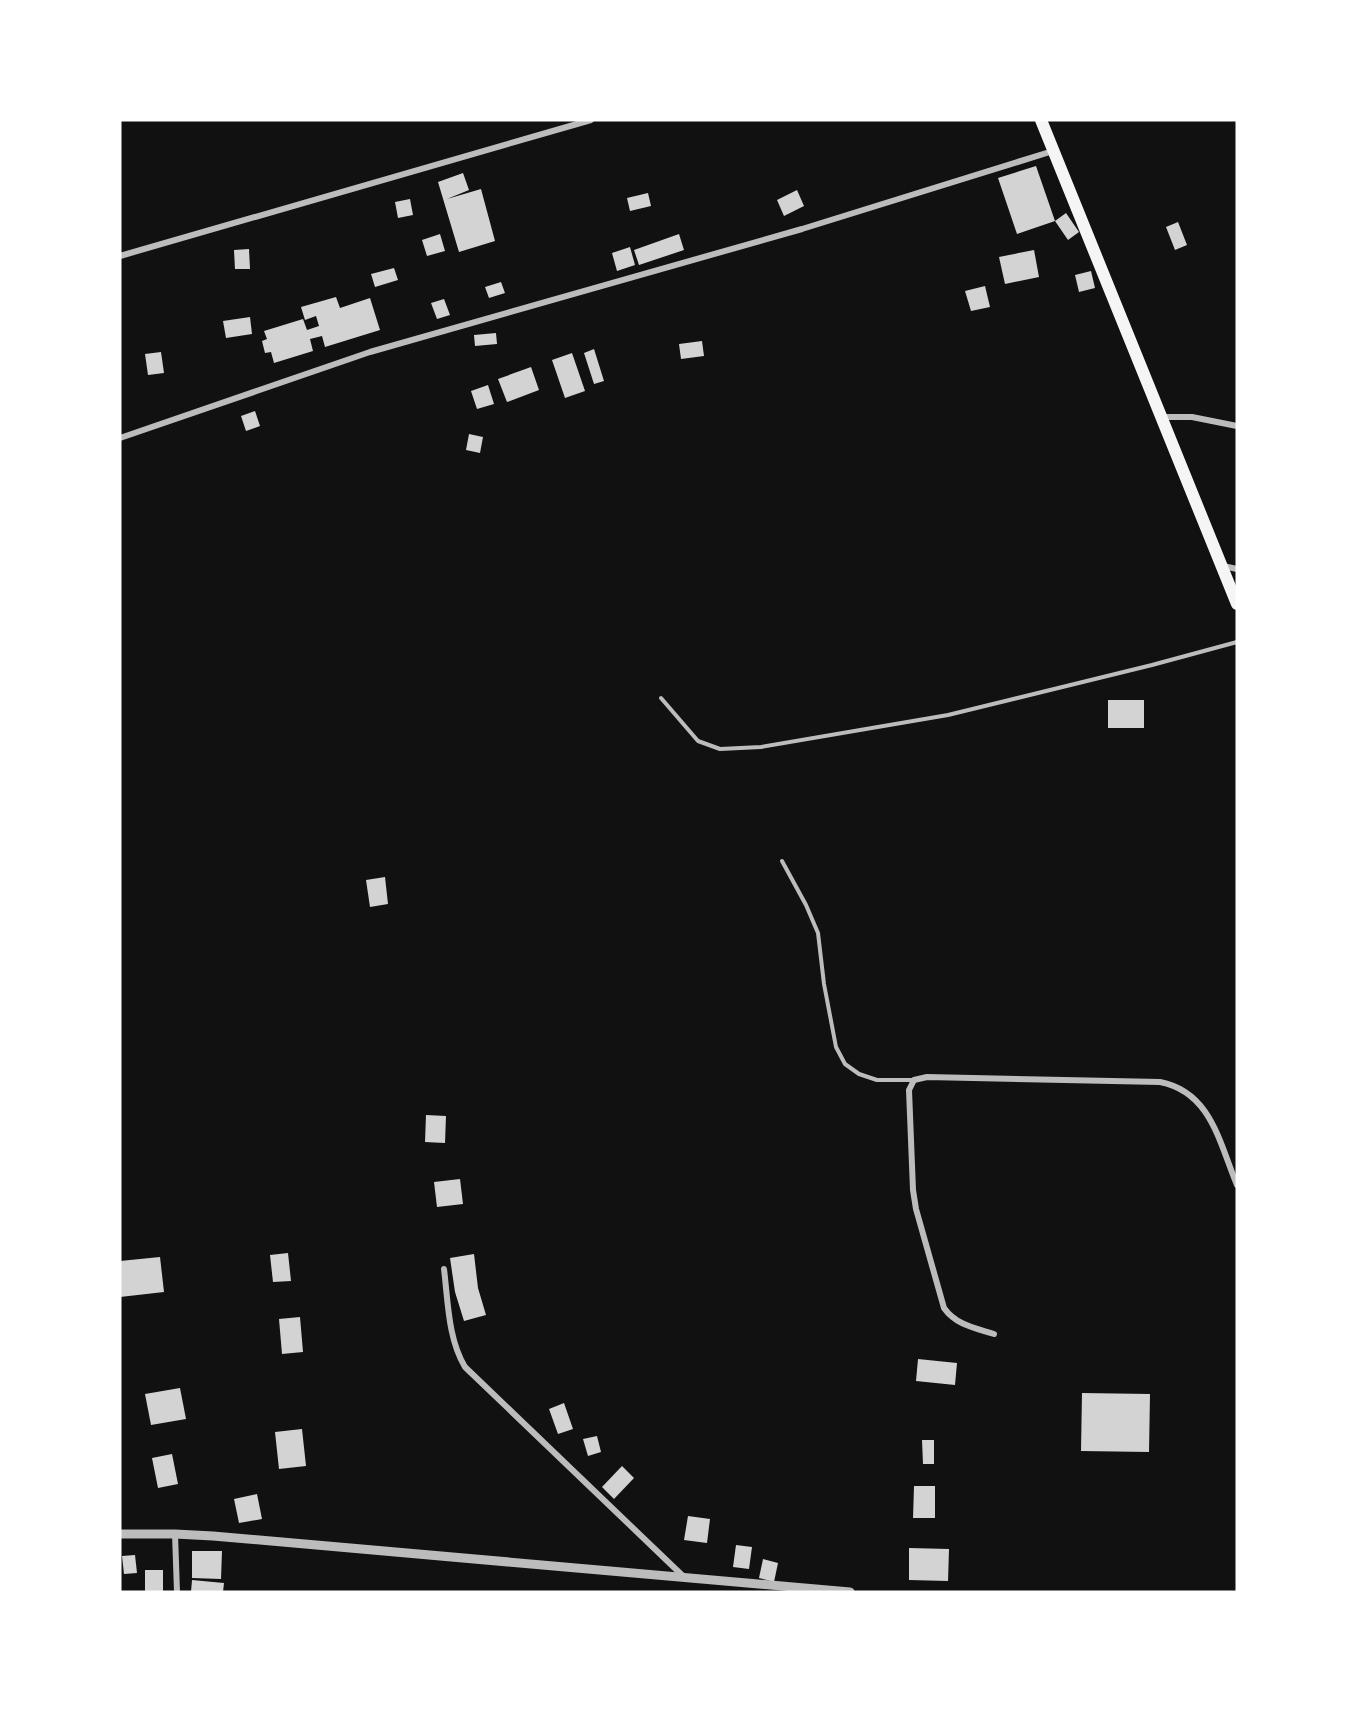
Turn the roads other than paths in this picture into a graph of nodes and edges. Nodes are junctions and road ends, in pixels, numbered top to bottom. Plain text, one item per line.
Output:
1 (591, 120) edge
2 (1041, 120) edge
3 (1053, 150) junction
4 (120, 255) edge
5 (1160, 417) junction
6 (1237, 426) edge
7 (120, 438) edge
8 (1221, 566) junction
9 (1237, 569) edge
10 (1237, 604) edge
11 (1237, 642) edge
12 (661, 698) dead end
13 (782, 861) dead end
14 (914, 1080) junction
15 (1237, 1185) edge
16 (444, 1269) dead end
17 (993, 1334) dead end
18 (120, 1534) edge
19 (175, 1534) junction
20 (684, 1578) junction
21 (177, 1592) edge
22 (850, 1592) edge

1 - 4 street
2 - 3 main road
3 - 5 main road
3 - 7 street
5 - 6 street
5 - 8 main road
8 - 9 street
8 - 10 main road
11 - 12 lane
13 - 14 lane
14 - 15 street
14 - 17 street
16 - 20 street
18 - 19 street
19 - 20 street
19 - 21 street
20 - 22 street

